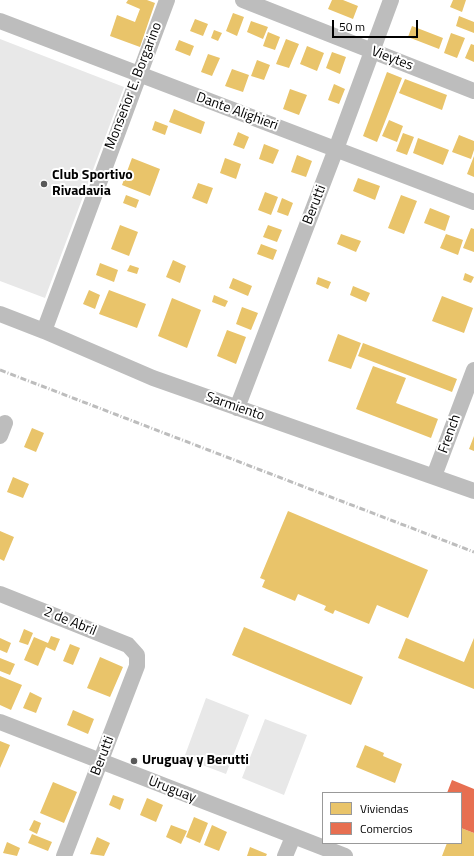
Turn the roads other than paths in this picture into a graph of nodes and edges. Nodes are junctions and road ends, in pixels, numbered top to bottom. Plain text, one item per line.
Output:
1 (167, 0) edge
2 (243, 0) edge
3 (391, 0) edge
4 (0, 21) edge
5 (372, 52) junction
6 (138, 75) junction
7 (474, 91) edge
8 (336, 149) junction
9 (474, 202) edge
10 (0, 314) edge
11 (44, 331) junction
12 (474, 370) edge
13 (237, 408) junction
14 (434, 476) junction
15 (474, 491) edge
16 (0, 594) edge
17 (137, 654) joint
18 (0, 722) edge
19 (100, 762) junction
20 (293, 836) junction
21 (64, 856) edge
22 (286, 856) edge
23 (345, 856) edge

1 - 6 street, Monseñor E. Borgarino
2 - 5 street, Vieytes
3 - 5 street, Berutti
4 - 6 street, Dante Alighieri
5 - 7 street, Vieytes
5 - 8 street, Berutti
6 - 8 street, Dante Alighieri
6 - 11 street, Monseñor E. Borgarino
8 - 9 street, Dante Alighieri
8 - 13 street, Berutti
10 - 11 street, Sarmiento
11 - 13 street, Sarmiento
12 - 14 street, French
13 - 14 street, Sarmiento
14 - 15 street, Sarmiento
16 - 17 street, 2 de Abril
17 - 19 street, Berutti
18 - 19 street, Uruguay
19 - 20 street, Uruguay
19 - 21 street, Berutti
20 - 22 street
20 - 23 street, Uruguay

